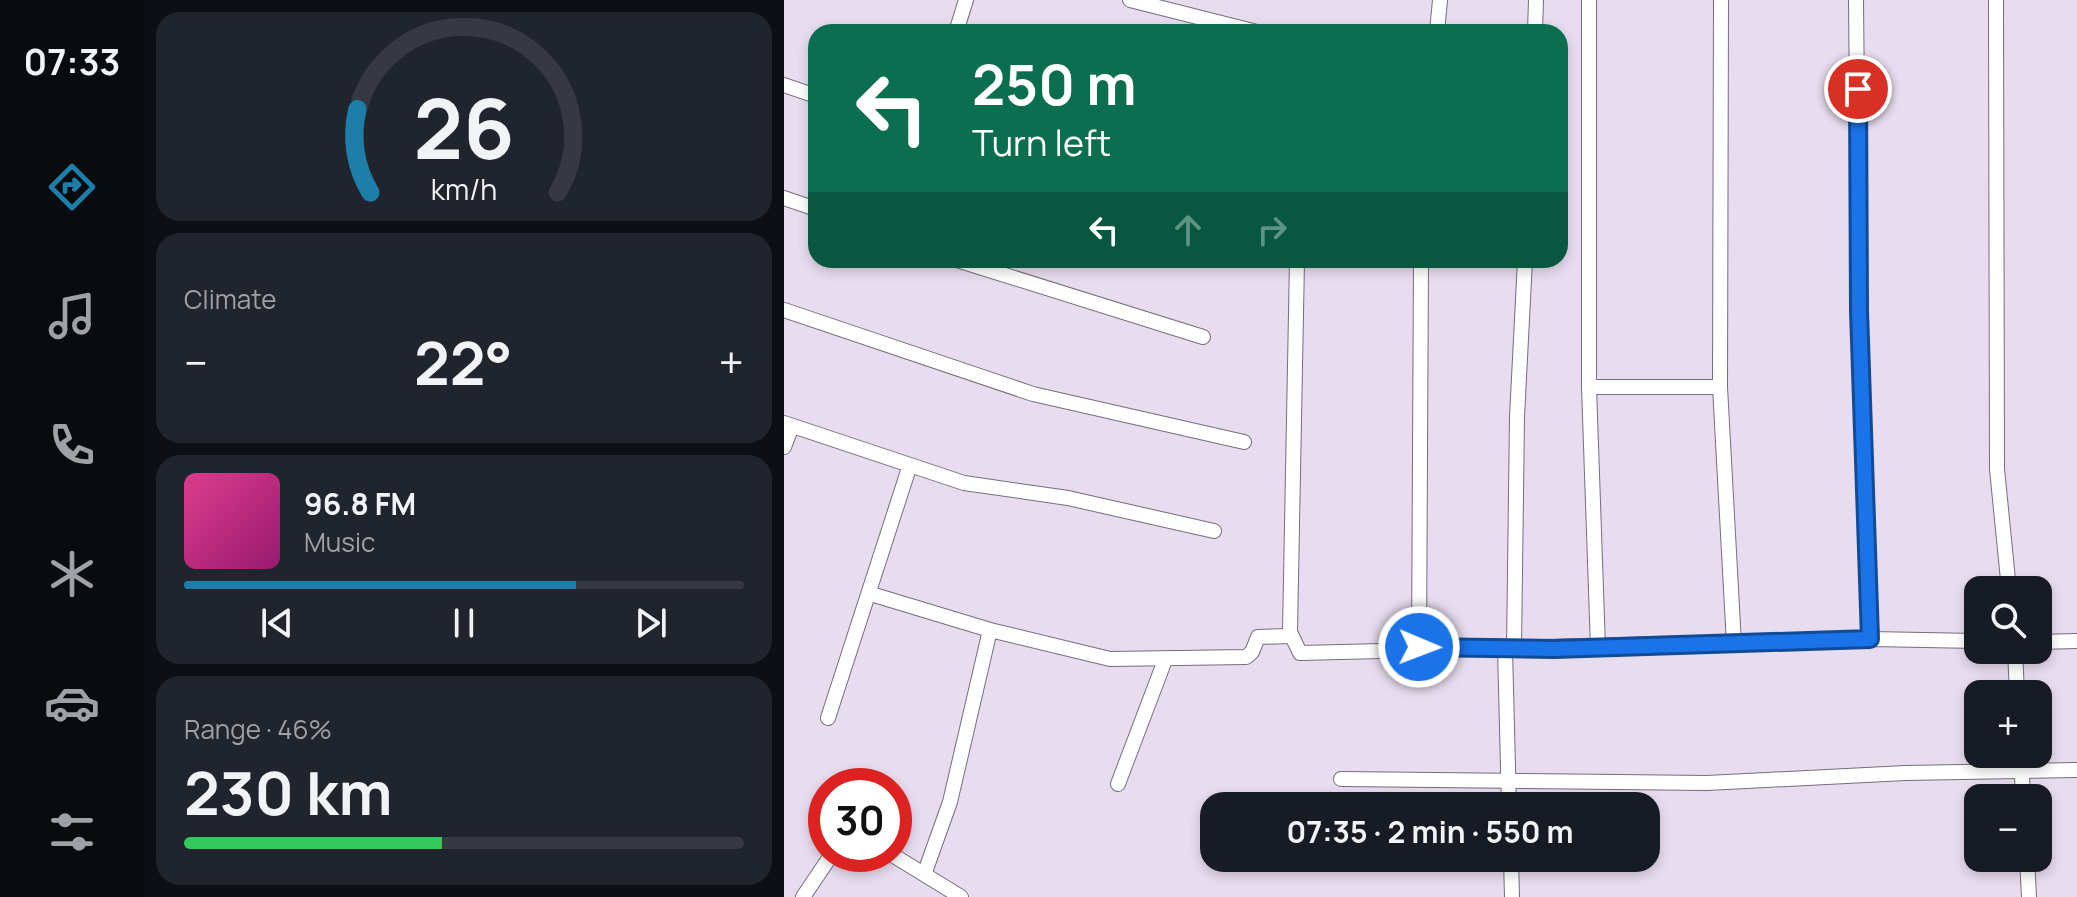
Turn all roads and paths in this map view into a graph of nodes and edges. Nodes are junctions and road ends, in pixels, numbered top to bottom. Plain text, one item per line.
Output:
1 (966, 0) edge
2 (1130, 0) edge
3 (1440, 0) edge
4 (1536, 0) edge
5 (1589, 0) edge
6 (1721, 0) edge
7 (1856, 0) edge
8 (1996, 0) edge
9 (958, 24) edge
10 (1225, 24) edge
11 (1438, 24) edge
12 (1535, 24) edge
13 (784, 85) edge
14 (808, 93) edge
15 (784, 198) edge
16 (808, 206) edge
17 (983, 268) edge
18 (1297, 268) edge
19 (1421, 268) edge
20 (1525, 268) edge
21 (784, 310) edge
22 (1203, 337) dead end
23 (1589, 387) junction
24 (1720, 387) junction
25 (788, 424) edge
26 (1244, 442) dead end
27 (784, 447) edge
28 (909, 468) junction
29 (1214, 531) dead end
30 (2008, 576) edge
31 (871, 594) junction
32 (990, 630) junction
33 (1287, 636) junction
34 (1870, 639) junction
35 (1964, 641) edge
36 (2077, 641) edge
37 (2052, 642) edge
38 (1734, 644) junction
39 (1419, 647) junction
40 (1598, 648) junction
41 (1510, 649) junction
42 (1165, 660) junction
43 (828, 718) dead end
44 (2022, 768) edge
45 (2077, 770) edge
46 (2022, 771) junction
47 (1341, 779) dead end
48 (1508, 783) junction
49 (1118, 784) dead end
50 (2022, 784) edge
51 (1508, 792) edge
52 (912, 865) edge
53 (820, 872) edge
54 (925, 872) junction
55 (1511, 872) edge
56 (2028, 872) edge
57 (803, 897) edge
58 (961, 897) edge
59 (1512, 897) edge
60 (2029, 897) edge

1 - 9 street
2 - 10 street
3 - 11 street
4 - 12 street
5 - 23 street
6 - 24 street
7 - 34 street
8 - 30 street
13 - 14 street
15 - 16 street
17 - 22 street
18 - 33 street
19 - 39 street
20 - 41 street
21 - 26 street
23 - 24 street
23 - 40 street
24 - 38 street
25 - 27 street
25 - 28 street
28 - 29 street
28 - 31 street
31 - 32 street
31 - 43 street
32 - 42 street
32 - 54 street
33 - 39 street
33 - 42 street
34 - 35 street
34 - 38 street
36 - 37 street
38 - 40 street
39 - 41 street
40 - 41 street
41 - 48 street
42 - 49 street
44 - 46 street
45 - 46 street
46 - 48 street
46 - 50 street
47 - 48 street
48 - 51 street
52 - 54 street
53 - 57 street
54 - 58 street
55 - 59 street
56 - 60 street

